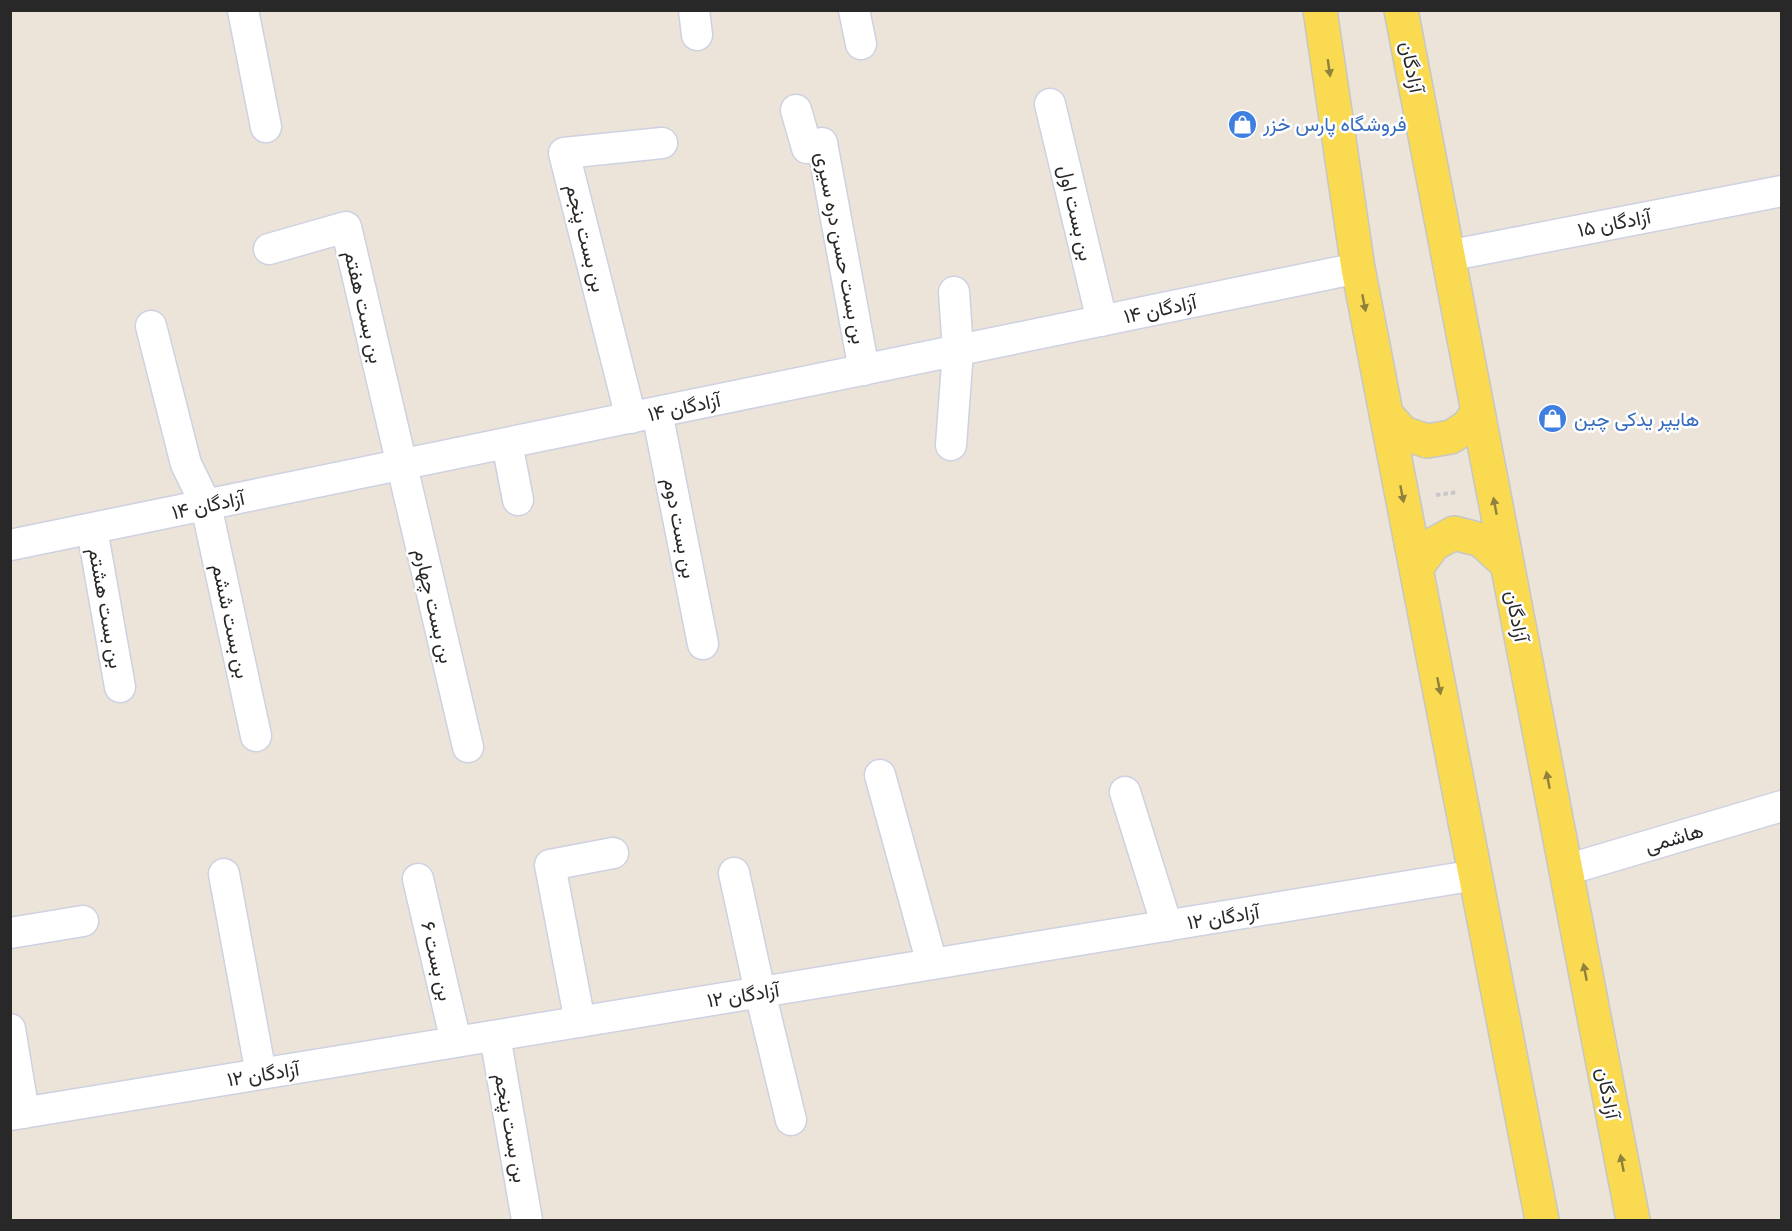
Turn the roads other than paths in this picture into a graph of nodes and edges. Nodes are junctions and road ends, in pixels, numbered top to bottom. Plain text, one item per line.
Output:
1 (243, 10) edge
2 (854, 10) edge
3 (1320, 10) edge
4 (1401, 10) edge
5 (861, 44) dead end
6 (1050, 105) dead end
7 (796, 110) dead end
8 (266, 127) dead end
9 (662, 143) dead end
10 (1782, 191) edge
11 (269, 249) dead end
12 (1447, 256) junction
13 (1358, 268) junction
14 (954, 291) dead end
15 (1102, 321) junction
16 (151, 326) dead end
17 (957, 351) junction
18 (864, 370) junction
19 (1478, 413) junction
20 (1386, 414) junction
21 (644, 415) junction
22 (507, 443) junction
23 (951, 446) dead end
24 (401, 465) junction
25 (518, 500) dead end
26 (206, 505) junction
27 (92, 528) junction
28 (10, 545) edge
29 (1506, 563) junction
30 (1416, 568) junction
31 (703, 644) dead end
32 (120, 687) dead end
33 (256, 736) dead end
34 (468, 747) dead end
35 (880, 775) dead end
36 (1125, 792) dead end
37 (1782, 806) edge
38 (613, 853) dead end
39 (1566, 870) junction
40 (734, 873) dead end
41 (224, 874) dead end
42 (1476, 875) junction
43 (418, 879) dead end
44 (82, 921) dead end
45 (1167, 926) junction
46 (10, 933) edge
47 (932, 964) junction
48 (759, 992) junction
49 (580, 1022) junction
50 (10, 1029) edge
51 (495, 1036) junction
52 (456, 1042) junction
53 (261, 1074) junction
54 (17, 1114) edge
55 (791, 1120) dead end
56 (527, 1221) edge
57 (1542, 1221) edge
58 (1633, 1221) edge

1 - 8 street
2 - 5 street
3 -> 13 main road
4 - 12 main road, آزادگان
6 - 15 street, بن بست اول
7 - 18 street, بن بست حسن دره سیری
9 - 21 street, بن بست پنجم
10 - 12 street, ۱۵ آزادگان
11 - 24 street, بن بست هفتم
12 - 19 main road, آزادگان
13 - 15 street, ۱۴ آزادگان
13 -> 20 main road
14 - 17 street
15 - 17 street, ۱۴ آزادگان
16 - 26 street, بن بست ششم
17 - 18 street, ۱۴ آزادگان
17 - 23 street
18 - 21 street, ۱۴ آزادگان
19 - 20 main road
29 -> 19 main road, آزادگان
20 -> 30 main road
21 - 22 street, ۱۴ آزادگان
21 - 31 street, بن بست دوم
22 - 24 street, ۱۴ آزادگان
22 - 25 street
24 - 26 street, ۱۴ آزادگان
24 - 34 street, بن بست چهارم
26 - 27 street, ۱۴ آزادگان
26 - 33 street, بن بست ششم
27 - 28 street, ۱۴ آزادگان
27 - 32 street, بن بست هشتم
29 - 30 main road
39 -> 29 main road, آزادگان
30 -> 42 main road
35 - 47 street
36 - 45 street
37 - 39 street, هاشمی
38 - 49 street
58 -> 39 main road, آزادگان
40 - 48 street
41 - 53 street
42 - 45 street, ۱۲ آزادگان
42 - 57 main road
43 - 52 street, بن بست ۶
44 - 46 street
45 - 47 street, ۱۲ آزادگان
47 - 48 street, ۱۲ آزادگان
48 - 49 street, ۱۲ آزادگان
48 - 55 street
49 - 51 street, ۱۲ آزادگان
50 - 54 street
51 - 52 street, ۱۲ آزادگان
51 - 56 street, بن بست پنجم
52 - 53 street, ۱۲ آزادگان
53 - 54 street, ۱۲ آزادگان

